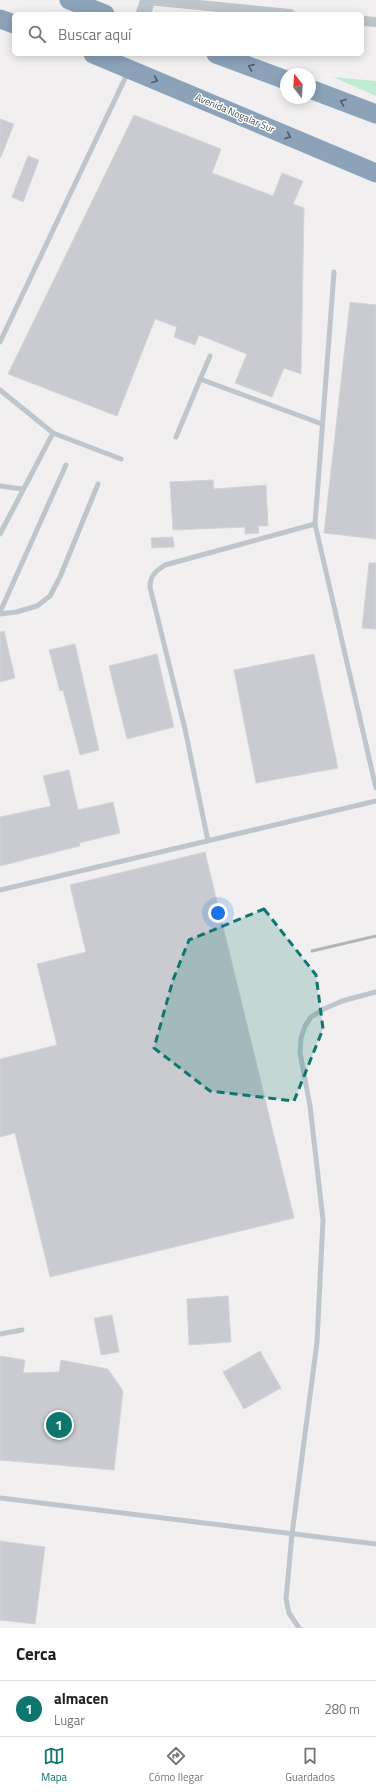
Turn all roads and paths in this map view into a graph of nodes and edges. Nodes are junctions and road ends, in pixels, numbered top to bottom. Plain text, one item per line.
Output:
1 (70, 0) edge
2 (148, 0) edge
3 (100, 12) edge
4 (144, 12) edge
5 (270, 12) edge
6 (0, 19) edge
7 (364, 21) edge
8 (376, 22) edge
9 (12, 23) edge
10 (98, 56) edge
11 (221, 56) edge
12 (129, 69) junction
13 (280, 78) edge
14 (316, 91) edge
15 (376, 114) edge
16 (376, 173) edge
17 (334, 272) dead end
18 (0, 342) edge
19 (210, 356) dead end
20 (200, 380) junction
21 (0, 390) edge
22 (322, 424) junction
23 (53, 433) junction
24 (176, 437) dead end
25 (121, 459) dead end
26 (66, 465) dead end
27 (98, 484) dead end
28 (0, 486) edge
29 (22, 489) junction
30 (315, 524) junction
31 (0, 534) edge
32 (0, 613) edge
33 (376, 788) edge
34 (376, 801) edge
35 (208, 841) junction
36 (0, 890) edge
37 (376, 992) edge
38 (22, 1330) dead end
39 (0, 1334) edge
40 (0, 1498) edge
41 (292, 1534) junction
42 (376, 1544) edge
43 (299, 1628) edge

1 - 3 highway
2 - 4 street
2 - 5 street
6 - 9 highway
7 - 8 street
10 - 12 highway, Avenida Nogalar Sur
13 -> 11 highway
12 -> 16 highway, Avenida Nogalar Sur
12 - 18 lane
15 -> 14 highway
17 - 22 lane
19 - 20 lane
20 - 22 lane
20 - 24 lane
21 - 23 lane
22 - 30 lane
23 - 25 lane
23 - 29 lane
26 - 32 lane
27 - 32 lane
28 - 29 lane
29 - 31 lane
30 - 33 lane
30 - 35 lane
34 - 35 lane
35 - 36 lane
37 - 41 lane
38 - 39 lane
40 - 41 lane
41 - 42 lane
41 - 43 lane

